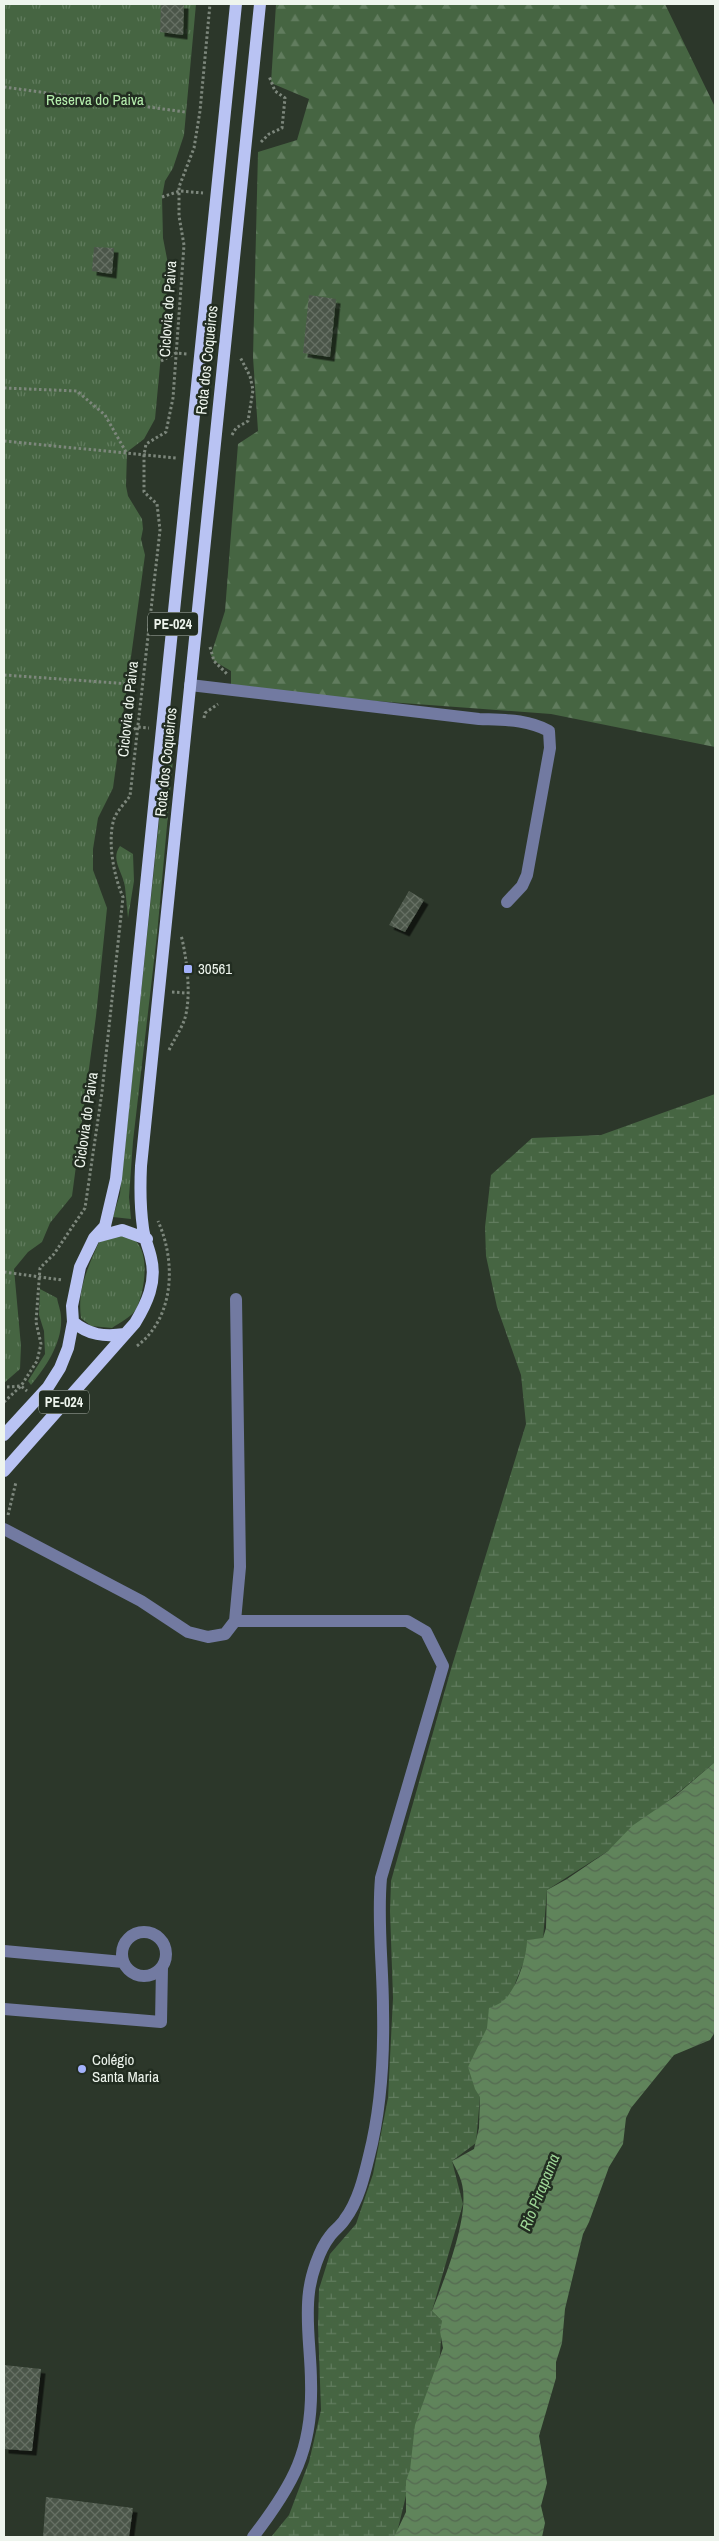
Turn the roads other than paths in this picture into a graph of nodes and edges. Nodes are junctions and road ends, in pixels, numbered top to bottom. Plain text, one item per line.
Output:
1 (236, 4) edge
2 (260, 4) edge
3 (190, 685) junction
4 (507, 902) dead end
5 (94, 1238) junction
6 (146, 1239) junction
7 (236, 1299) dead end
8 (73, 1322) junction
9 (125, 1334) junction
10 (4, 1435) edge
11 (4, 1471) edge
12 (4, 1529) edge
13 (235, 1621) junction
14 (4, 1951) edge
15 (123, 1962) junction
16 (162, 1967) junction
17 (4, 2009) edge
18 (253, 2537) edge

1 - 5 main road, Rota dos Coqueiros / PE-024
2 - 3 main road, Rota dos Coqueiros / PE-024
3 - 4 street
3 - 6 main road, Rota dos Coqueiros / PE-024
5 - 6 main road
5 - 8 main road, Rota dos Coqueiros / PE-024
6 - 9 main road, Rota dos Coqueiros / PE-024
7 - 13 street
8 - 9 main road
8 - 10 main road, Rota dos Coqueiros / PE-024
9 - 11 main road, Rota dos Coqueiros / PE-024
12 - 13 street
13 - 18 street
14 - 15 street
15 - 16 street
15 - 16 street
16 - 17 street

